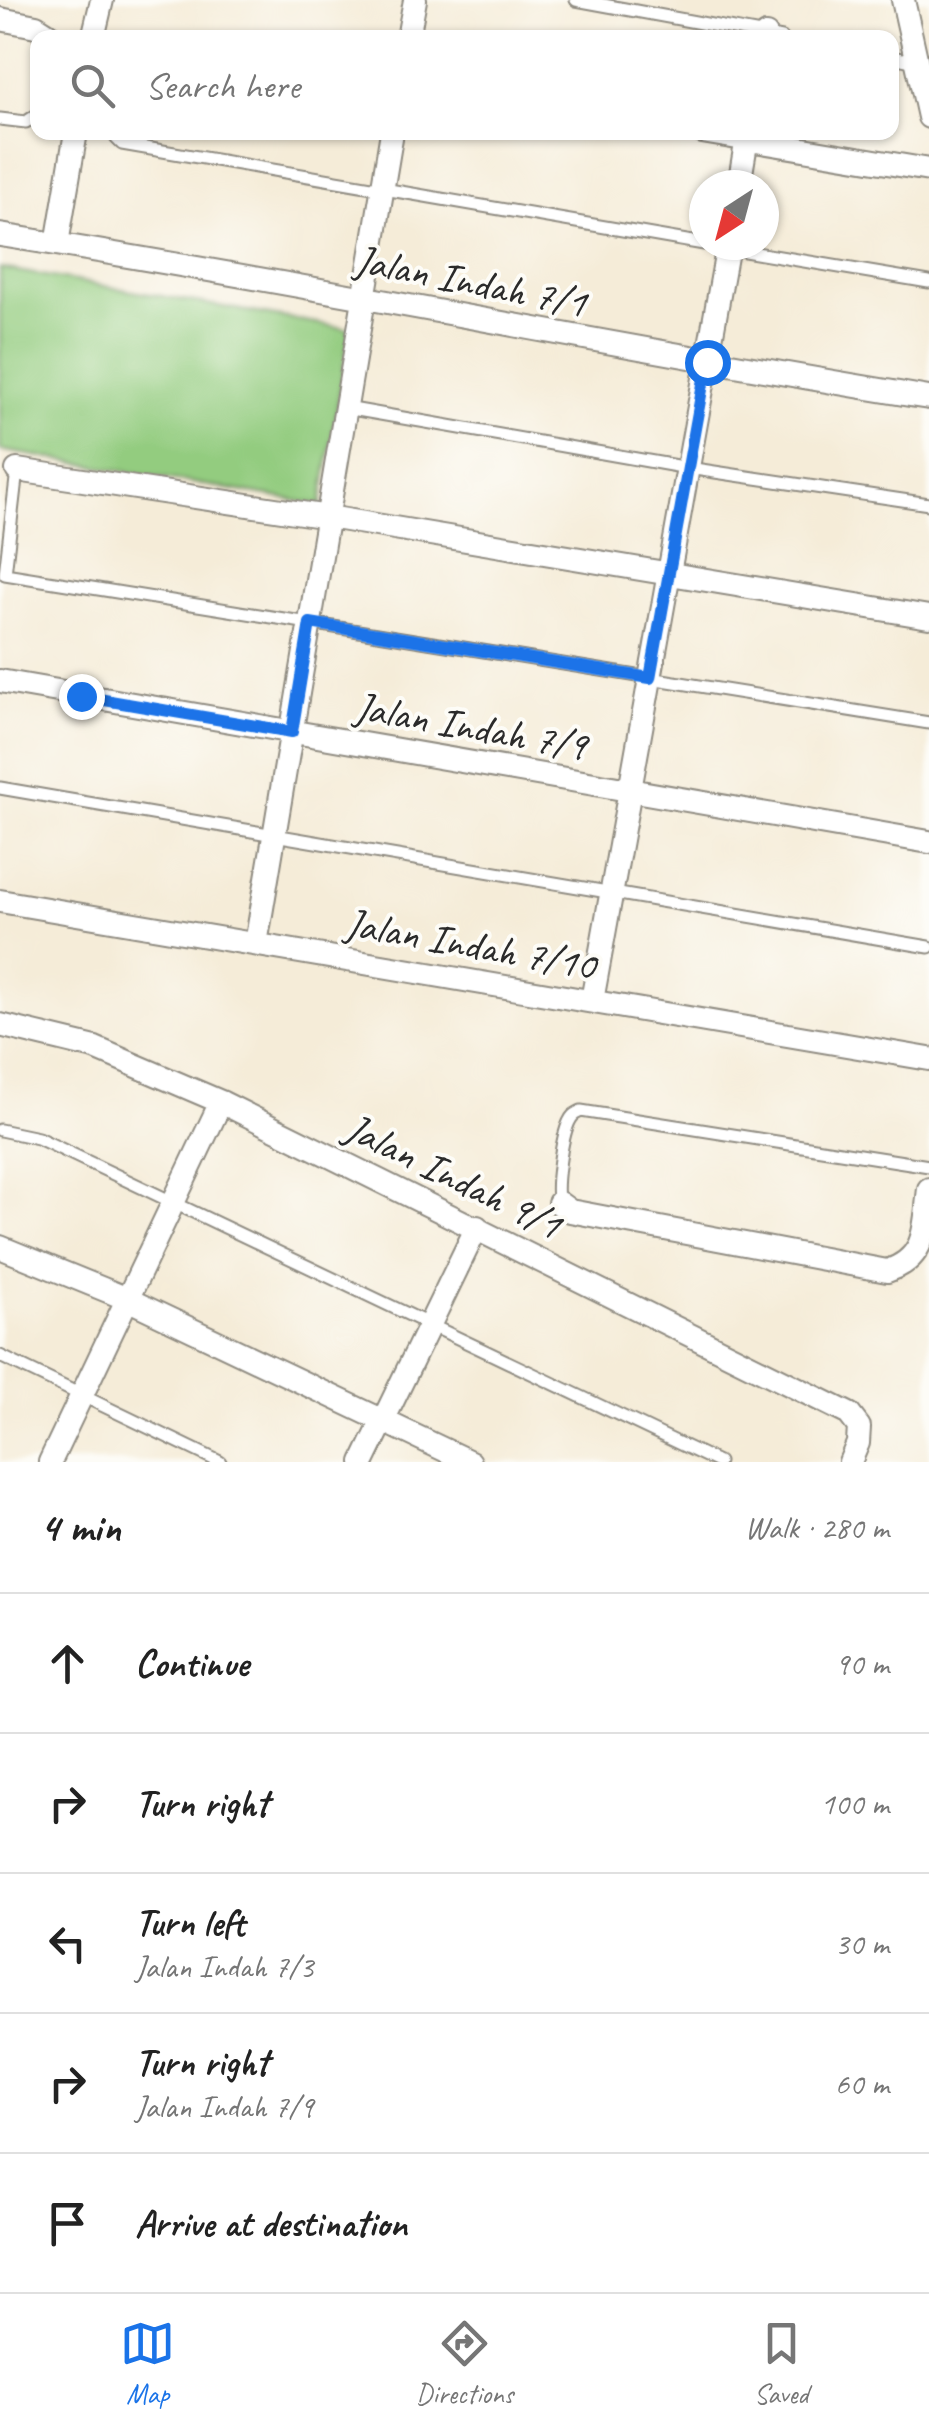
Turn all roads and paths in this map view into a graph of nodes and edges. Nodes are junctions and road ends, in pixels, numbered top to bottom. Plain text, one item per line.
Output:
1 (415, 0) edge
2 (576, 0) edge
3 (903, 0) edge
4 (99, 4) edge
5 (0, 19) edge
6 (41, 30) edge
7 (94, 30) edge
8 (409, 30) edge
9 (738, 30) edge
10 (899, 59) edge
11 (918, 62) junction
12 (0, 118) edge
13 (929, 118) edge
14 (30, 119) edge
15 (75, 140) edge
16 (118, 140) edge
17 (391, 140) edge
18 (746, 140) edge
19 (768, 140) edge
20 (741, 170) edge
21 (929, 170) edge
22 (383, 189) junction
23 (0, 235) edge
24 (689, 241) edge
25 (57, 244) junction
26 (779, 257) edge
27 (716, 260) edge
28 (929, 282) edge
29 (365, 298) junction
30 (707, 362) junction
31 (929, 398) edge
32 (346, 408) junction
33 (688, 468) junction
34 (16, 470) joint
35 (929, 504) edge
36 (328, 517) junction
37 (669, 574) junction
38 (929, 617) edge
39 (310, 623) junction
40 (650, 678) junction
41 (0, 681) edge
42 (929, 722) edge
43 (292, 732) junction
44 (0, 788) edge
45 (630, 790) junction
46 (274, 835) junction
47 (929, 842) edge
48 (612, 892) junction
49 (0, 901) edge
50 (256, 944) junction
51 (929, 946) edge
52 (592, 1002) junction
53 (0, 1025) edge
54 (929, 1058) edge
55 (221, 1102) junction
56 (0, 1130) edge
57 (929, 1166) edge
58 (929, 1190) edge
59 (172, 1201) junction
60 (559, 1203) joint
61 (477, 1227) junction
62 (0, 1247) edge
63 (125, 1298) junction
64 (430, 1325) junction
65 (0, 1356) edge
66 (81, 1395) junction
67 (384, 1420) junction
68 (50, 1462) edge
69 (220, 1462) edge
70 (362, 1462) edge
71 (470, 1462) edge
72 (718, 1462) edge
73 (850, 1462) edge

1 - 8 street
2 - 9 lane
3 - 11 street
4 - 7 street
5 - 6 street
10 - 11 lane
11 - 13 street
12 - 14 lane
15 - 25 street
16 - 22 lane
17 - 22 street
18 - 20 street
19 - 21 street
22 - 24 lane
22 - 29 street
23 - 25 street, Jalan Indah 7/1
25 - 29 street, Jalan Indah 7/1
26 - 28 lane
27 - 30 street
29 - 30 street, Jalan Indah 7/1
29 - 32 street
30 - 31 street, Jalan Indah 7/1
30 - 33 street
32 - 33 lane
32 - 36 street
33 - 35 lane
33 - 37 street
34 - 36 street
34 - 39 lane
36 - 37 street
36 - 39 street
37 - 38 street
37 - 40 street
39 - 40 lane
39 - 43 street
40 - 42 lane
40 - 45 street
41 - 43 street, Jalan Indah 7/9
43 - 45 street, Jalan Indah 7/9
43 - 46 street
44 - 46 lane
45 - 47 street, Jalan Indah 7/9
45 - 48 street
46 - 48 lane
46 - 50 street
48 - 51 lane
48 - 52 street
49 - 50 street, Jalan Indah 7/10
50 - 52 street, Jalan Indah 7/10
52 - 54 street, Jalan Indah 7/10
53 - 55 street, Jalan Indah 9/1
55 - 59 street
55 - 61 street, Jalan Indah 9/1
56 - 59 lane
57 - 60 lane
58 - 60 street
59 - 63 street
59 - 64 lane
61 - 64 street
61 - 73 street, Jalan Indah 9/1
62 - 63 street
63 - 66 street
63 - 67 street
64 - 67 street
64 - 72 lane
65 - 66 lane
66 - 68 street
66 - 69 lane
67 - 70 street
67 - 71 street

